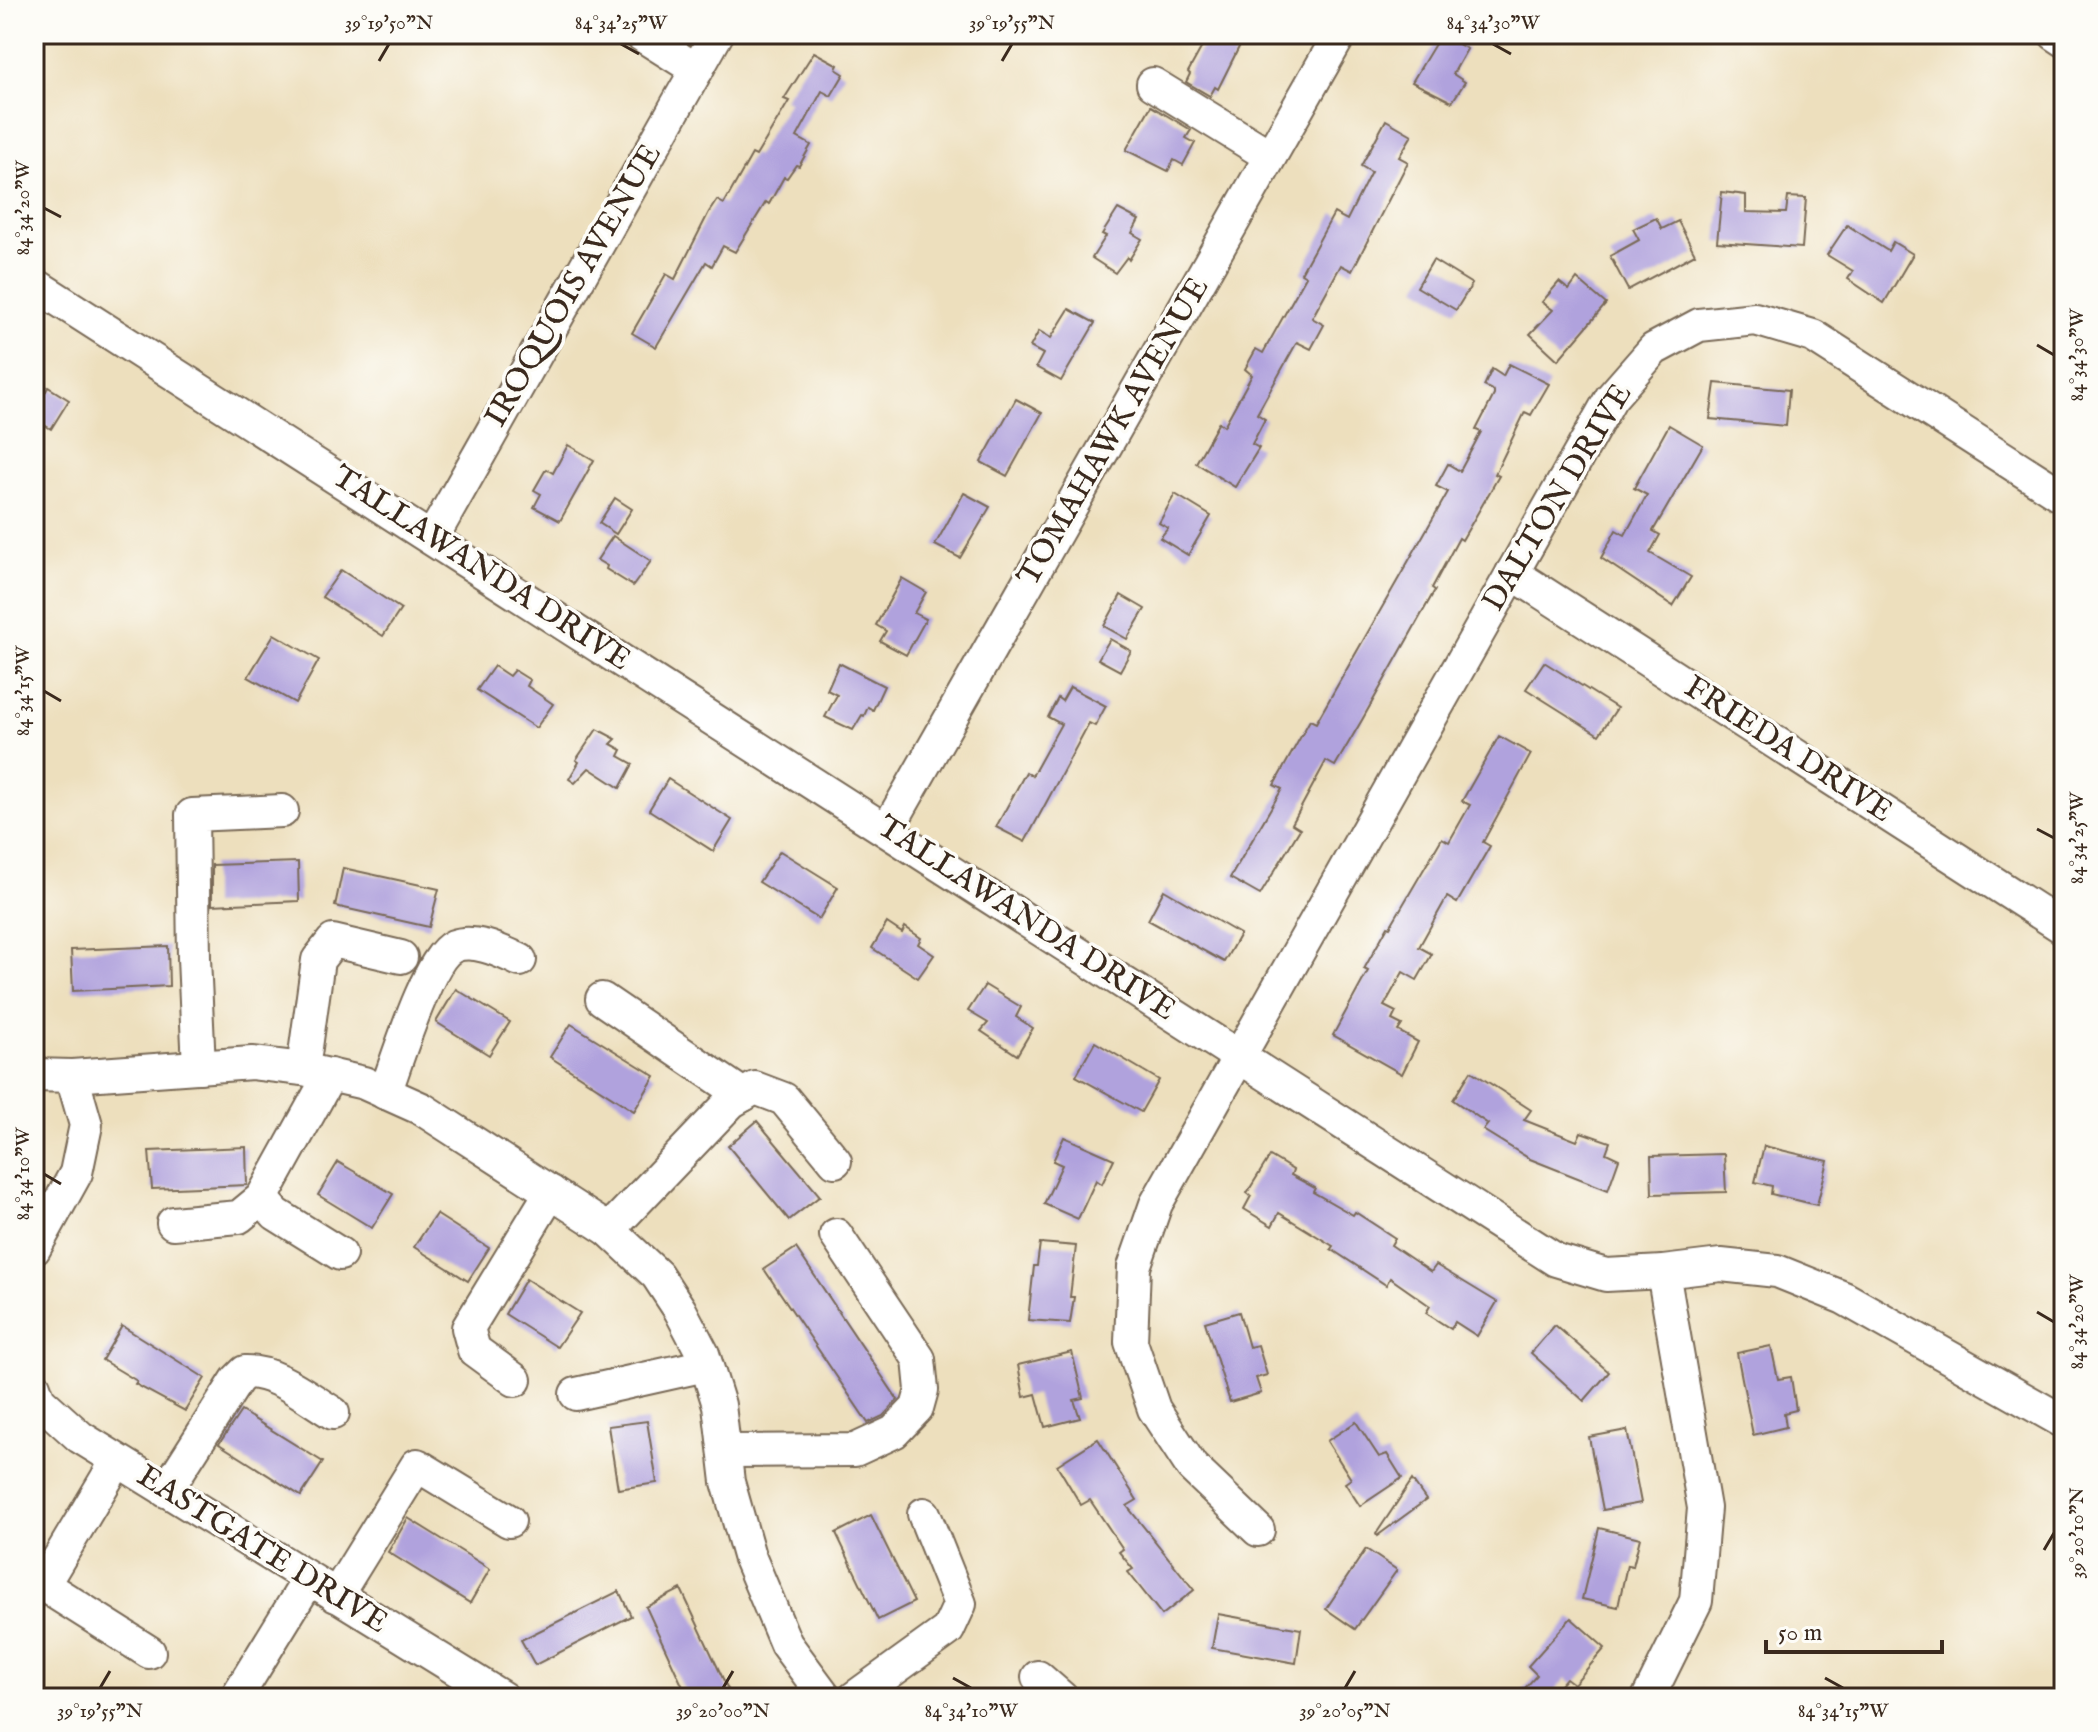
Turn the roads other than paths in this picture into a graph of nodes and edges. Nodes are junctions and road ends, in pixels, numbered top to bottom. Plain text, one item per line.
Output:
1 (640, 34) edge
2 (717, 34) edge
3 (1340, 34) edge
4 (2055, 34) edge
5 (2064, 40) edge
6 (697, 70) junction
7 (1153, 84) dead end
8 (1270, 156) junction
9 (34, 284) edge
10 (2064, 497) edge
11 (432, 538) junction
12 (1512, 573) junction
13 (282, 811) dead end
14 (887, 830) junction
15 (2064, 928) edge
16 (401, 957) dead end
17 (520, 960) dead end
18 (602, 999) dead end
19 (1241, 1057) junction
20 (199, 1067) junction
21 (316, 1072) junction
22 (34, 1075) edge
23 (72, 1076) junction
24 (385, 1093) junction
25 (743, 1095) junction
26 (835, 1161) dead end
27 (551, 1192) junction
28 (262, 1198) junction
29 (173, 1223) dead end
30 (609, 1230) junction
31 (836, 1235) dead end
32 (34, 1249) edge
33 (340, 1254) dead end
34 (1663, 1272) junction
35 (706, 1365) junction
36 (515, 1380) dead end
37 (34, 1386) edge
38 (576, 1394) dead end
39 (333, 1413) dead end
40 (2064, 1422) edge
41 (725, 1451) junction
42 (117, 1461) junction
43 (166, 1491) junction
44 (924, 1514) dead end
45 (509, 1521) dead end
46 (1258, 1530) dead end
47 (323, 1587) junction
48 (149, 1652) dead end
49 (498, 1697) edge
50 (236, 1698) edge
51 (826, 1698) edge
52 (854, 1698) edge
53 (1648, 1698) edge

1 - 6 street
2 - 6 street, IROQUOIS AVENUE
3 - 8 street, TOMAHAWK AVENUE
4 - 5 street
6 - 11 street, IROQUOIS AVENUE
7 - 8 street
8 - 14 street, TOMAHAWK AVENUE
9 - 11 street, TALLAWANDA DRIVE
10 - 12 street, DALTON DRIVE
11 - 14 street, TALLAWANDA DRIVE
12 - 15 street, FRIEDA DRIVE
12 - 19 street, DALTON DRIVE
13 - 20 street
14 - 19 street, TALLAWANDA DRIVE
16 - 21 street
17 - 24 street
18 - 25 street
19 - 34 street, TALLAWANDA DRIVE
19 - 46 street, DALTON DRIVE
20 - 21 street
20 - 23 street
21 - 24 street
21 - 28 street
22 - 23 street
23 - 32 street
24 - 27 street
25 - 26 street
25 - 30 street
27 - 30 street
27 - 36 street
28 - 29 street
28 - 33 street
30 - 35 street
31 - 41 street
34 - 40 street, TALLAWANDA DRIVE
34 - 53 street
35 - 38 street
35 - 41 street
37 - 42 street, EASTGATE DRIVE
39 - 43 street
41 - 51 street
42 - 43 street, EASTGATE DRIVE
42 - 48 street
43 - 47 street, EASTGATE DRIVE
44 - 52 street
45 - 47 street
47 - 49 street, EASTGATE DRIVE
47 - 50 street

